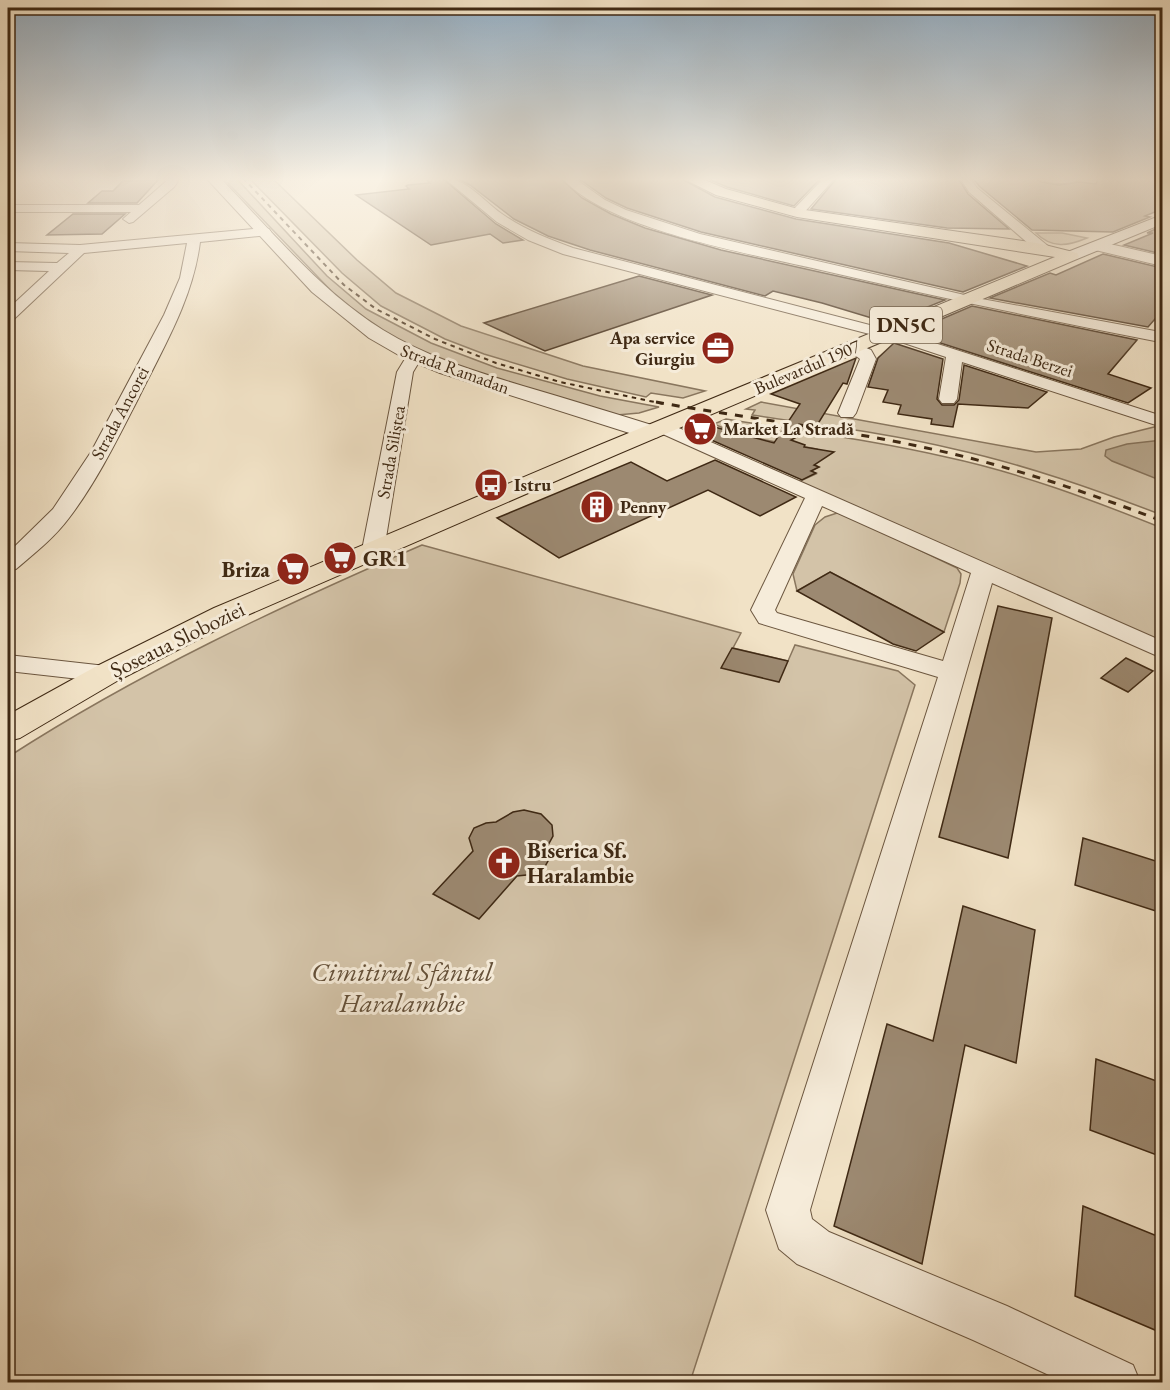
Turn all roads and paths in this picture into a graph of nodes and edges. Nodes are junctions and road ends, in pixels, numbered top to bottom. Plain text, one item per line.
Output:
1 (100, 243) edge
2 (134, 243) edge
3 (194, 243) edge
4 (275, 243) edge
5 (547, 243) edge
6 (728, 243) edge
7 (1001, 243) edge
8 (1036, 243) edge
9 (1105, 243) edge
10 (96, 246) junction
11 (1097, 246) junction
12 (8, 247) edge
13 (80, 249) junction
14 (1043, 249) junction
15 (1071, 256) junction
16 (1162, 261) edge
17 (8, 266) edge
18 (60, 267) junction
19 (967, 299) junction
20 (8, 317) edge
21 (886, 334) junction
22 (1155, 336) dead end
23 (853, 347) junction
24 (955, 354) junction
25 (414, 357) junction
26 (948, 399) dead end
27 (847, 413) dead end
28 (1162, 422) edge
29 (657, 430) junction
30 (817, 495) junction
31 (373, 550) junction
32 (8, 564) edge
33 (984, 570) junction
34 (1162, 650) edge
35 (8, 663) edge
36 (951, 672) junction
37 (106, 674) junction
38 (8, 730) edge
39 (1116, 1383) edge

1 - 10 street
2 - 10 street
3 - 32 street, Strada Ancorei
4 - 25 street, Strada Ramadan
5 - 21 street, Strada Berzei
6 - 19 street
7 - 14 main road
8 - 14 street
9 - 11 street, Bulevardul 1907
10 - 13 street
11 - 15 street, Bulevardul 1907
11 - 16 street
12 - 13 street
13 - 18 street
14 - 15 main road
15 - 19 main road, Bulevardul 1907 / DN5C
17 - 18 street
18 - 20 street
19 - 21 main road, Bulevardul 1907 / DN5C
19 - 22 street
21 - 23 main road, Bulevardul 1907 / DN5C
21 - 24 street, Strada Berzei
23 - 27 street
23 - 29 main road, Bulevardul 1907 / DN5C
24 - 26 street
24 - 28 street, Strada Berzei
25 - 29 street, Strada Ramadan
25 - 31 street, Strada Siliștea
29 - 30 street
29 - 31 main road, Șoseaua Sloboziei / DN5C
30 - 33 street
30 - 36 street
31 - 37 main road, Șoseaua Sloboziei / DN5C
33 - 34 street
33 - 36 street
35 - 37 street
36 - 39 street
37 - 38 main road, Șoseaua Sloboziei / DN5C

